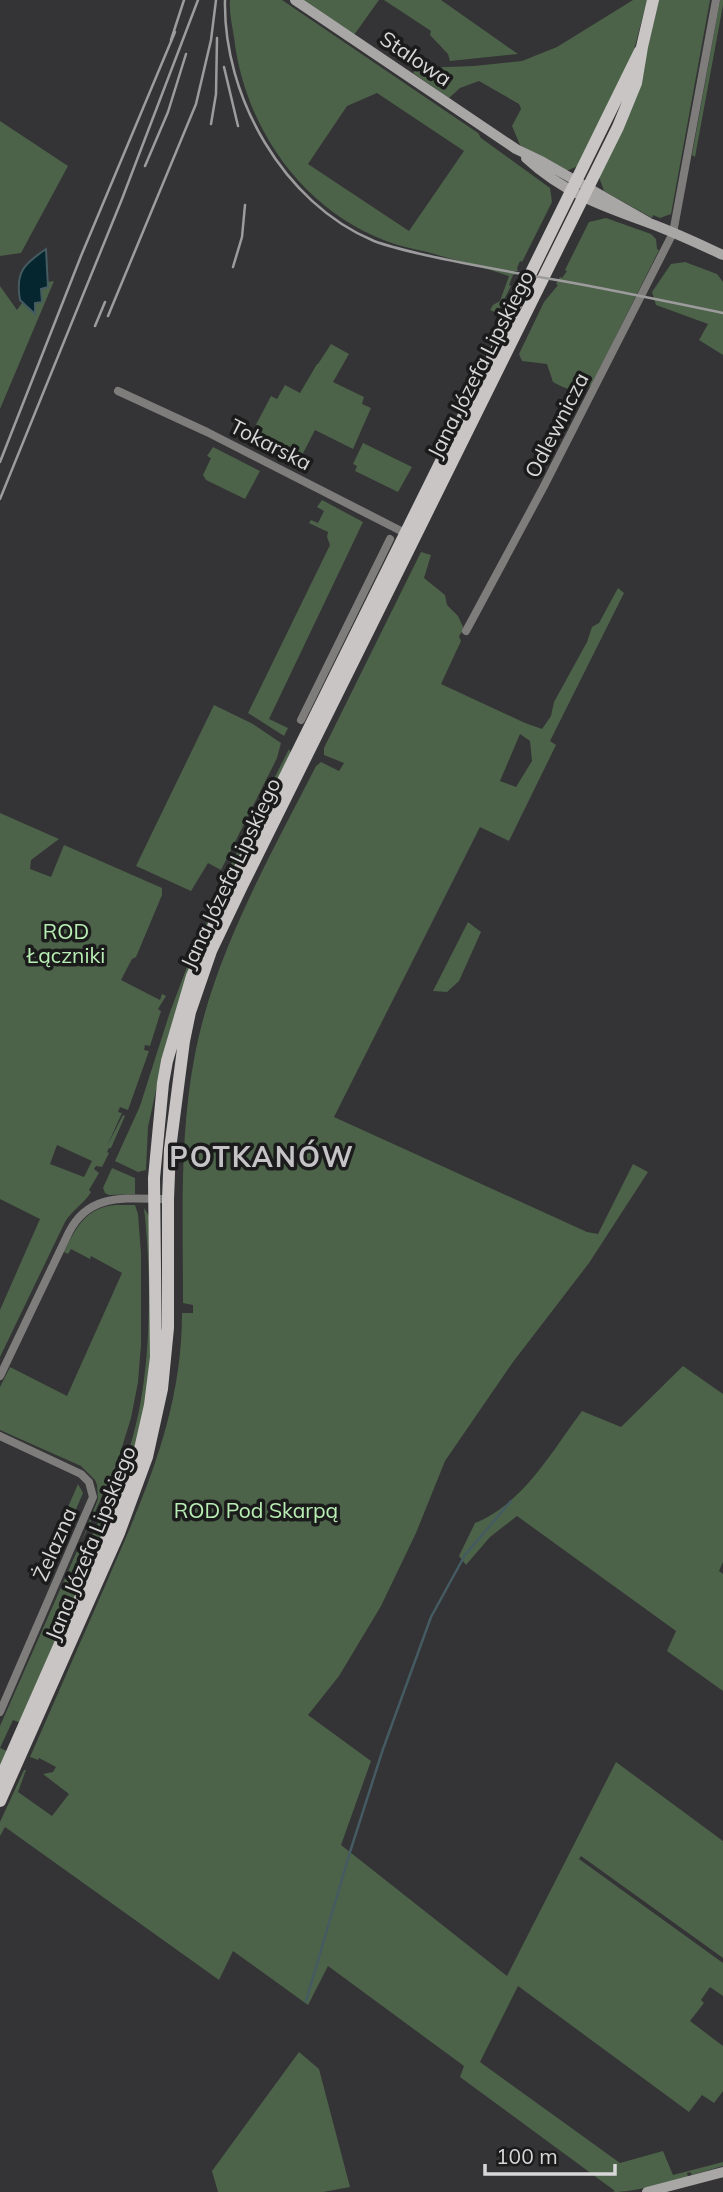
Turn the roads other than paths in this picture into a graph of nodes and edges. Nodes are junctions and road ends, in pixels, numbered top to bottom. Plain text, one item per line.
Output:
1 (295, 0) edge
2 (653, 0) edge
3 (716, 0) edge
4 (580, 190) junction
5 (653, 224) junction
6 (673, 233) junction
7 (685, 238) junction
8 (666, 248) junction
9 (723, 255) edge
10 (118, 391) dead end
11 (412, 534) junction
12 (390, 539) dead end
13 (466, 631) dead end
14 (301, 720) dead end
15 (161, 1199) junction
16 (0, 1376) edge
17 (0, 1436) edge
18 (0, 1712) edge
19 (0, 1780) edge
20 (0, 1801) edge
21 (723, 2172) edge
22 (670, 2189) edge
23 (647, 2192) edge

1 - 4 street, Stalowa
2 - 4 main road, Jana Józefa Lipskiego
3 - 6 street, Odlewnicza
4 - 5 street, Stalowa
4 - 11 main road, Jana Józefa Lipskiego
5 - 6 street, Stalowa
5 - 8 street
6 - 7 street, Stalowa
6 - 8 street, Odlewnicza
7 - 8 street
7 - 9 street, Stalowa
8 - 13 street, Odlewnicza
10 - 11 street, Tokarska
11 - 15 main road, Jana Józefa Lipskiego
12 - 14 street
15 - 16 street
15 - 19 main road, Jana Józefa Lipskiego
15 - 20 main road, Jana Józefa Lipskiego
17 - 18 street, Żelazna
21 - 22 street
22 - 23 street

